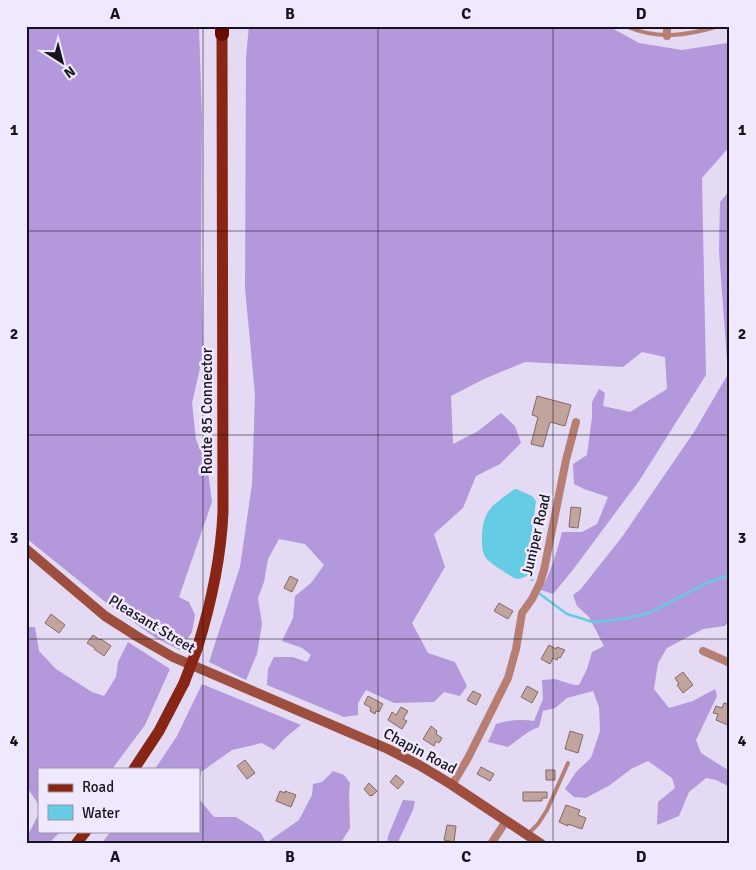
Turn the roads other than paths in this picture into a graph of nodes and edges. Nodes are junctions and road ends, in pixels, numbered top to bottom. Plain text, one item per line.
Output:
1 (625, 26) edge
2 (667, 26) edge
3 (719, 26) edge
4 (222, 29) edge
5 (668, 36) junction
6 (576, 422) dead end
7 (29, 551) edge
8 (703, 651) dead end
9 (730, 664) edge
10 (276, 701) joint
11 (568, 763) dead end
12 (135, 768) edge
13 (452, 785) junction
14 (506, 821) junction
15 (85, 832) edge
16 (527, 835) junction
17 (76, 844) edge
18 (491, 844) edge
19 (541, 844) edge

1 - 5 lane
2 - 5 street
3 - 5 lane
4 - 12 main road, Route 85 Connector, bridge
6 - 13 street, Juniper Road
7 - 10 street, Pleasant Street
8 - 9 street
10 - 13 street, Chapin Road
11 - 16 lane
13 - 14 street, Chapin Road
14 - 16 street, Chapin Road
14 - 18 street
15 - 17 main road
16 - 19 street, Chapin Road

